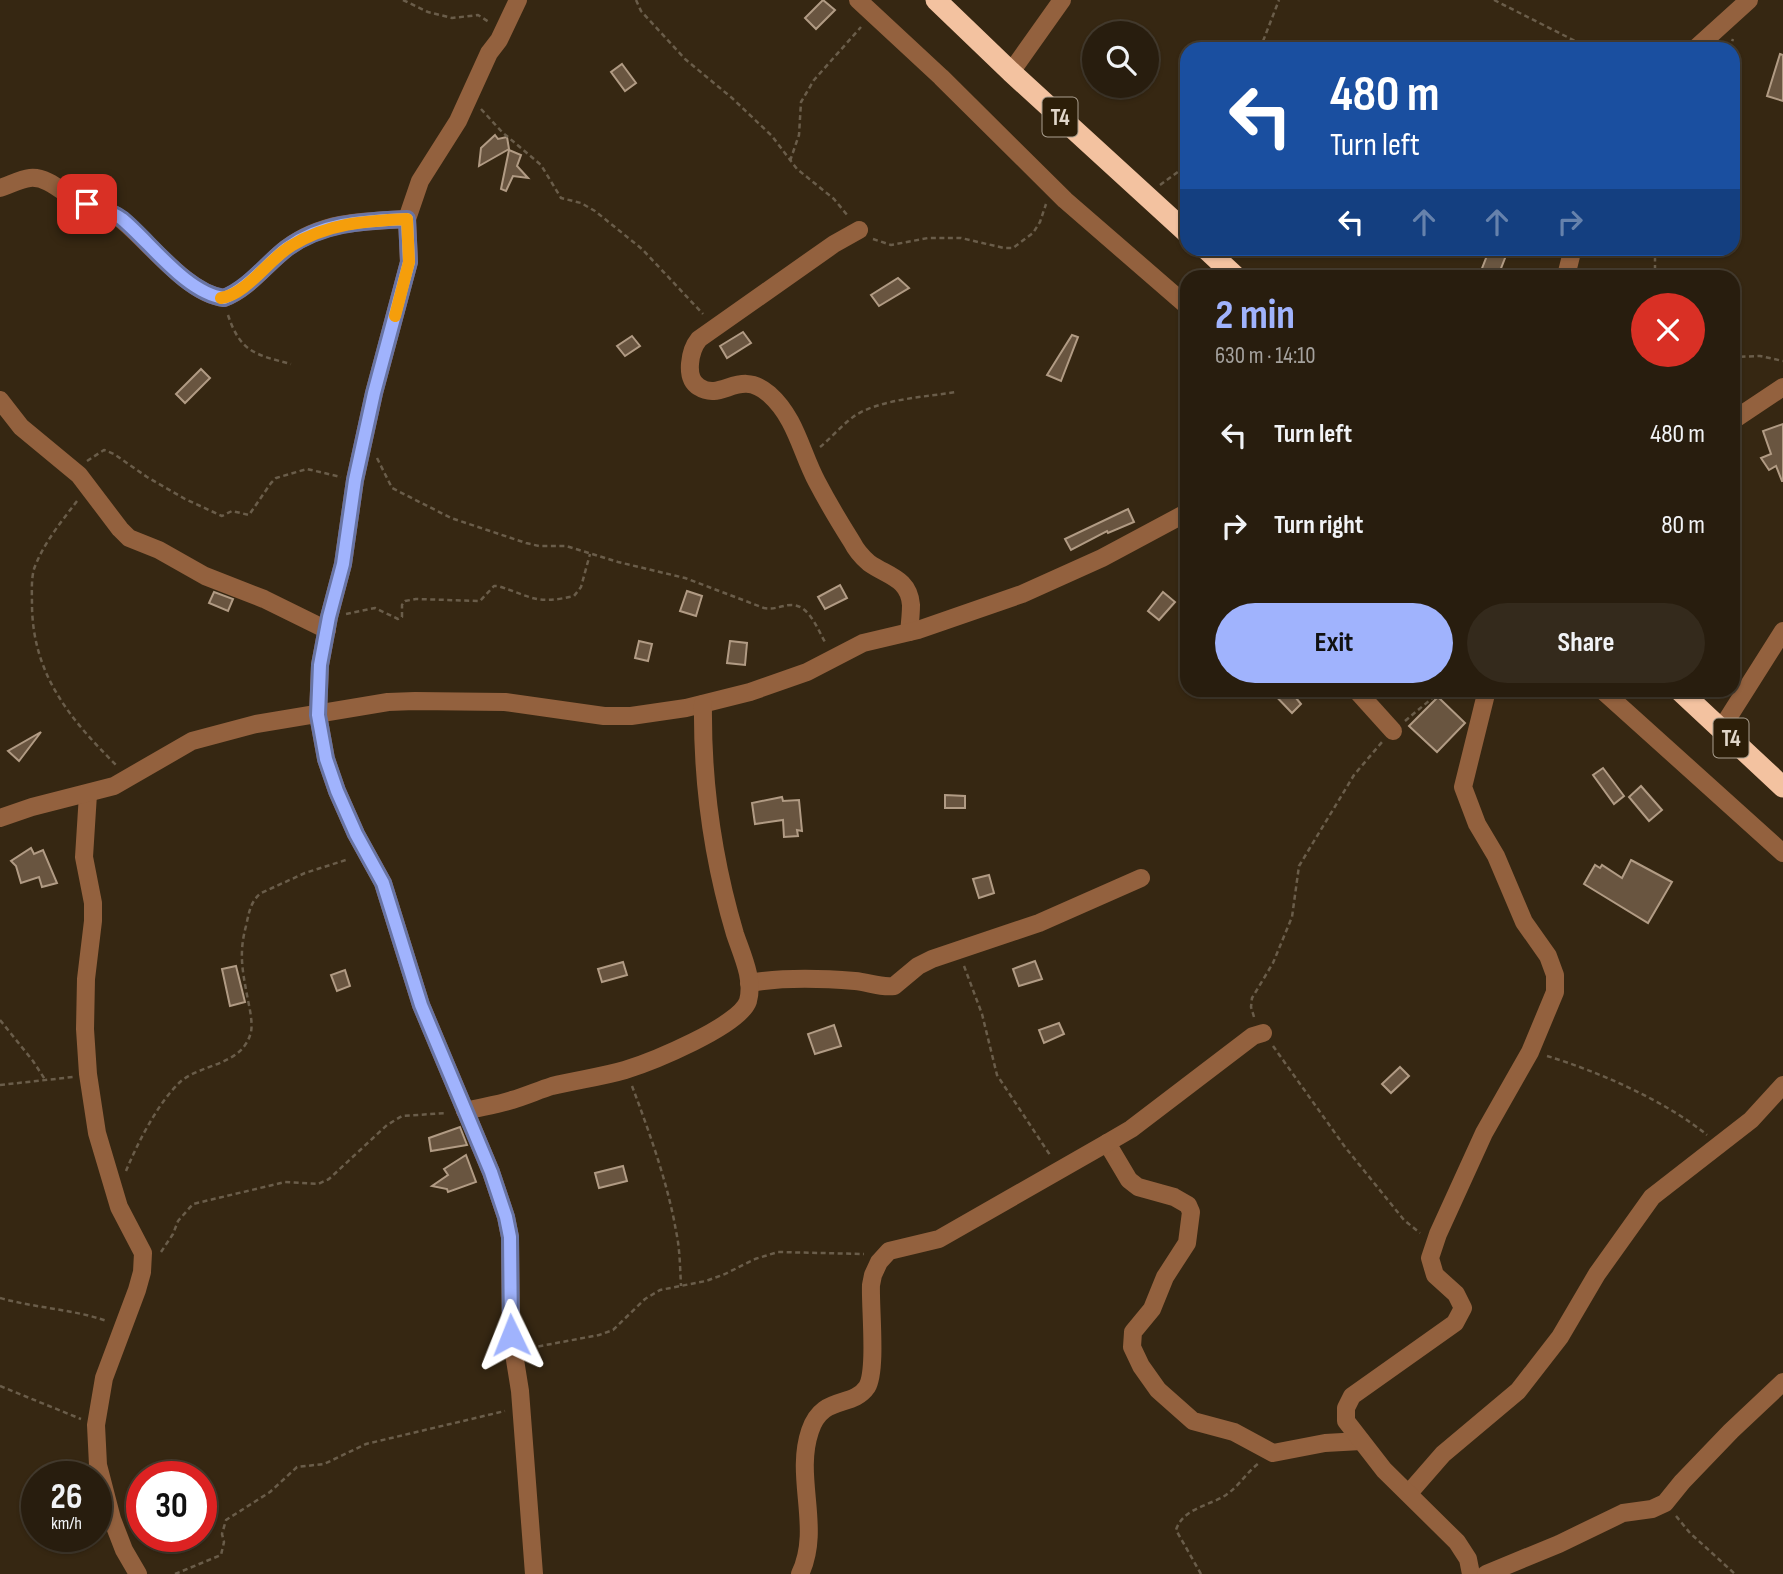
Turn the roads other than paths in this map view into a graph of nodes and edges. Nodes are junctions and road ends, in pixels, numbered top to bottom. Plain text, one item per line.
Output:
1 (518, 0) edge
2 (858, 0) edge
3 (936, 0) edge
4 (1062, 0) edge
5 (1749, 0) edge
6 (1703, 42) edge
7 (1011, 72) junction
8 (0, 188) edge
9 (407, 219) junction
10 (1180, 226) edge
11 (859, 230) road end
12 (1214, 256) edge
13 (1229, 270) edge
14 (1180, 300) edge
15 (1783, 387) edge
16 (0, 400) edge
17 (1740, 416) edge
18 (1180, 516) edge
19 (328, 624) junction
20 (909, 632) junction
21 (1783, 632) edge
22 (1362, 697) edge
23 (1485, 697) edge
24 (1610, 697) edge
25 (1687, 697) edge
26 (703, 704) junction
27 (318, 715) junction
28 (1721, 729) junction
29 (1393, 732) road end
30 (1783, 787) edge
31 (88, 794) junction
32 (0, 818) edge
33 (1783, 853) edge
34 (1142, 878) dead end
35 (749, 983) junction
36 (1263, 1033) road end
37 (1783, 1085) edge
38 (466, 1111) junction
39 (1107, 1143) junction
40 (1783, 1382) edge
41 (1361, 1441) junction
42 (1409, 1493) junction
43 (138, 1574) edge
44 (534, 1574) edge
45 (800, 1574) edge
46 (1471, 1574) edge
47 (1486, 1574) edge

1 - 9 street
2 - 14 street
3 - 7 highway, T4
4 - 7 street
5 - 6 street
7 - 10 highway, T4
8 - 9 street
9 - 19 street
11 - 20 street
12 - 13 highway
15 - 17 street
16 - 19 street
18 - 20 street
19 - 27 street
20 - 26 street
21 - 28 street
22 - 29 street
23 - 41 street
24 - 33 street
25 - 28 highway, T4
26 - 27 street
26 - 35 street
27 - 31 street
27 - 38 street
28 - 30 highway, T4
31 - 32 street
31 - 43 street
34 - 35 street
35 - 38 street
36 - 39 street
37 - 42 street
38 - 44 street
39 - 41 street
39 - 45 street
40 - 47 street
41 - 42 street
42 - 46 street

